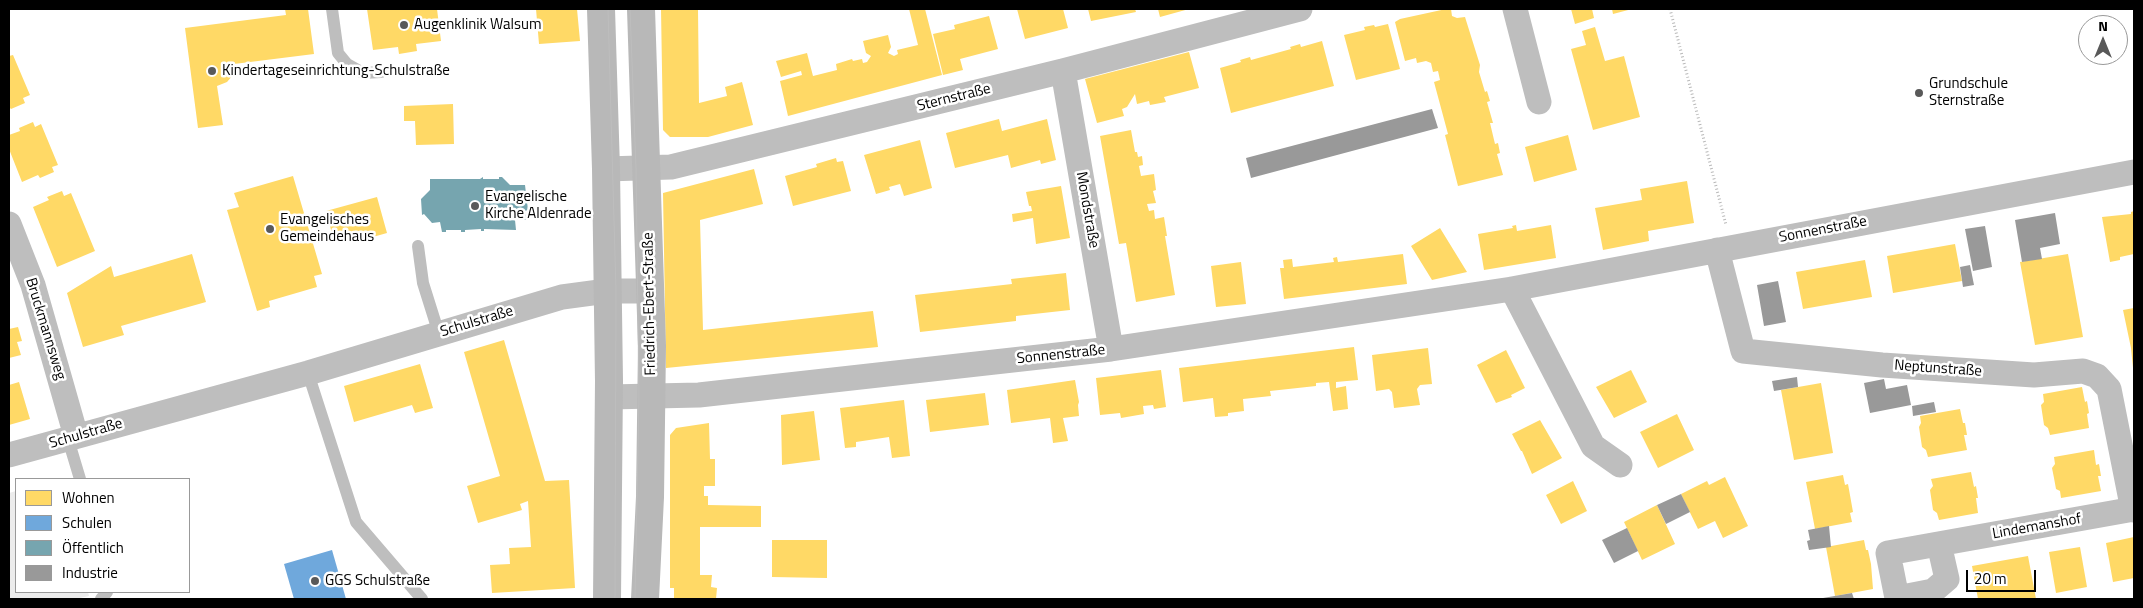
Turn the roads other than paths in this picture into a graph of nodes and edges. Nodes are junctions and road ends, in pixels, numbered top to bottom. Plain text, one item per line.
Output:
1 (332, 9) edge
2 (601, 9) edge
3 (641, 9) edge
4 (1300, 9) edge
5 (1515, 9) edge
6 (1063, 71) junction
7 (381, 72) dead end
8 (1538, 102) dead end
9 (647, 168) junction
10 (606, 169) junction
11 (2134, 172) edge
12 (9, 224) edge
13 (418, 246) dead end
14 (1725, 249) junction
15 (1512, 289) junction
16 (650, 290) junction
17 (607, 291) junction
18 (439, 334) junction
19 (1111, 349) junction
20 (308, 373) junction
21 (609, 396) junction
22 (651, 396) junction
23 (72, 437) junction
24 (9, 455) edge
25 (1620, 465) dead end
26 (80, 478) edge
27 (2134, 509) edge
28 (1939, 544) dead end
29 (422, 599) edge
30 (607, 599) edge
31 (645, 599) edge

1 - 7 lane
2 - 10 main road
3 - 9 main road, Friedrich-Ebert-Straße
4 - 6 street, Sternstraße
5 - 8 street
6 - 9 street, Sternstraße
6 - 19 street, Mondstraße
9 - 10 street, Sternstraße
9 - 16 main road, Friedrich-Ebert-Straße
10 - 17 main road
11 - 14 street, Sonnenstraße
12 - 23 street, Bruckmannsweg
13 - 18 lane
14 - 15 street, Sonnenstraße
14 - 27 street, Neptunstraße
15 - 19 street, Sonnenstraße
15 - 25 street
16 - 17 street, Schulstraße
16 - 22 main road, Friedrich-Ebert-Straße
17 - 18 street, Schulstraße
17 - 21 main road
18 - 20 street, Schulstraße
19 - 22 street, Sonnenstraße
20 - 23 street, Schulstraße
20 - 29 lane
21 - 22 street, Sonnenstraße
21 - 30 main road
22 - 31 main road, Friedrich-Ebert-Straße
23 - 24 street, Schulstraße
23 - 26 lane
27 - 28 street, Lindemanshof

